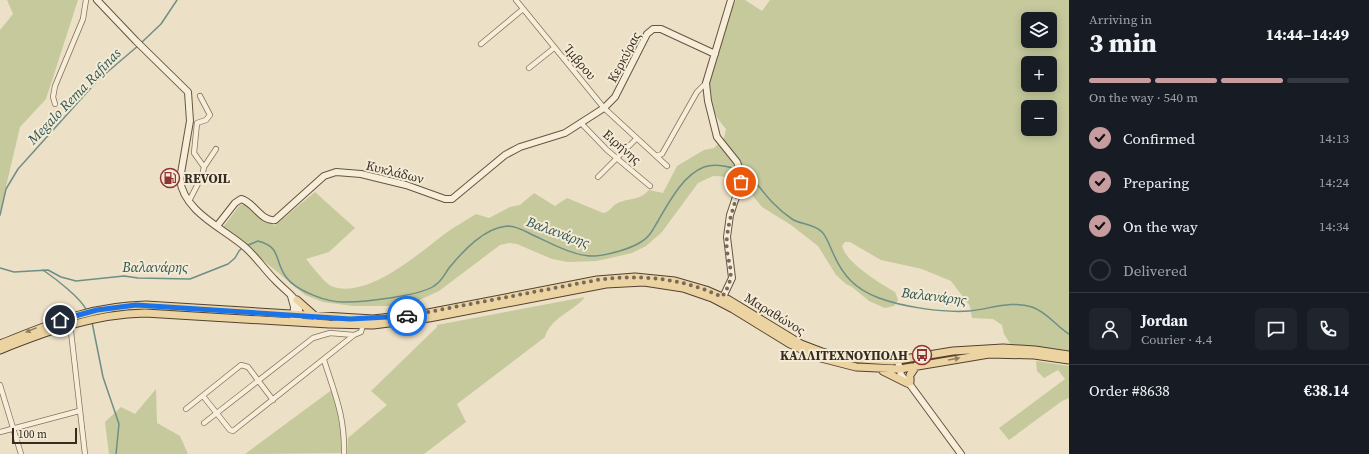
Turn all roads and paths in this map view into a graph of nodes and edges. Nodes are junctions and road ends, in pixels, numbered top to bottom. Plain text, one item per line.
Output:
1 (86, 0) edge
2 (96, 0) edge
3 (516, 0) edge
4 (732, 0) edge
5 (523, 9) junction
6 (481, 44) dead end
7 (554, 48) junction
8 (716, 54) junction
9 (529, 68) dead end
10 (706, 83) junction
11 (200, 96) dead end
12 (55, 104) dead end
13 (604, 108) junction
14 (581, 124) junction
15 (636, 139) junction
16 (216, 149) dead end
17 (656, 156) junction
18 (617, 159) junction
19 (667, 166) dead end
20 (204, 167) junction
21 (598, 177) dead end
22 (650, 186) dead end
23 (189, 201) junction
24 (217, 226) junction
25 (289, 294) junction
26 (722, 297) junction
27 (297, 300) junction
28 (315, 316) junction
29 (296, 318) junction
30 (67, 322) junction
31 (363, 325) junction
32 (354, 335) junction
33 (0, 344) edge
34 (0, 350) edge
35 (1069, 355) edge
36 (324, 360) junction
37 (901, 360) junction
38 (1069, 360) edge
39 (916, 366) junction
40 (902, 368) junction
41 (877, 369) junction
42 (258, 380) junction
43 (909, 384) junction
44 (0, 385) edge
45 (203, 396) junction
46 (273, 400) junction
47 (186, 409) dead end
48 (79, 411) junction
49 (216, 414) junction
50 (204, 423) dead end
51 (13, 428) junction
52 (0, 432) edge
53 (20, 454) edge
54 (85, 454) edge
55 (344, 454) edge
56 (961, 454) edge

1 - 12 street
2 - 23 street
3 - 5 street, Ίμβρου
4 - 8 street
5 - 6 street
5 - 7 street, Ίμβρου
7 - 9 street
7 - 13 street, Ίμβρου
8 - 10 street
8 - 13 street, Κερκύρας
10 - 17 street
10 - 26 street
11 - 20 street
13 - 14 street, Κερκύρας
13 - 15 street, Ίμβρου
14 - 18 street, Ειρήνης
14 - 24 street, Κυκλάδων
15 - 17 street, Ίμβρου
15 - 18 street
16 - 20 street
17 - 19 street, Ίμβρου
18 - 21 street
18 - 22 street, Ειρήνης
20 - 23 street
23 - 24 street
24 - 25 street
25 - 27 street
25 - 29 street
26 - 28 main road, Μαραθώνος
26 - 37 main road, Μαραθώνος
27 - 28 main road
27 - 29 street
28 - 29 main road, Μαραθώνος
29 - 30 main road, Μαραθώνος
29 - 30 main road, Μαραθώνος
29 - 31 main road, Μαραθώνος
30 -> 33 main road, Μαραθώνος
30 - 34 main road, Μαραθώνος
30 - 48 street
31 - 32 street
31 - 41 main road, Μαραθώνος
32 - 36 street
32 - 42 street
35 - 37 main road, Μαραθώνος
36 - 46 street
36 - 55 street
37 - 40 street
39 -> 38 main road, Μαραθώνος
39 - 40 main road, Μαραθώνος
39 - 43 main road
40 - 41 main road, Μαραθώνος
40 - 43 street
41 - 43 main road
42 - 45 street
42 - 46 street
42 - 49 street
43 - 56 street
44 - 51 street
45 - 47 street
45 - 49 street
46 - 49 street
48 - 51 street
48 - 54 street
49 - 50 street
51 - 52 street
51 - 53 street

